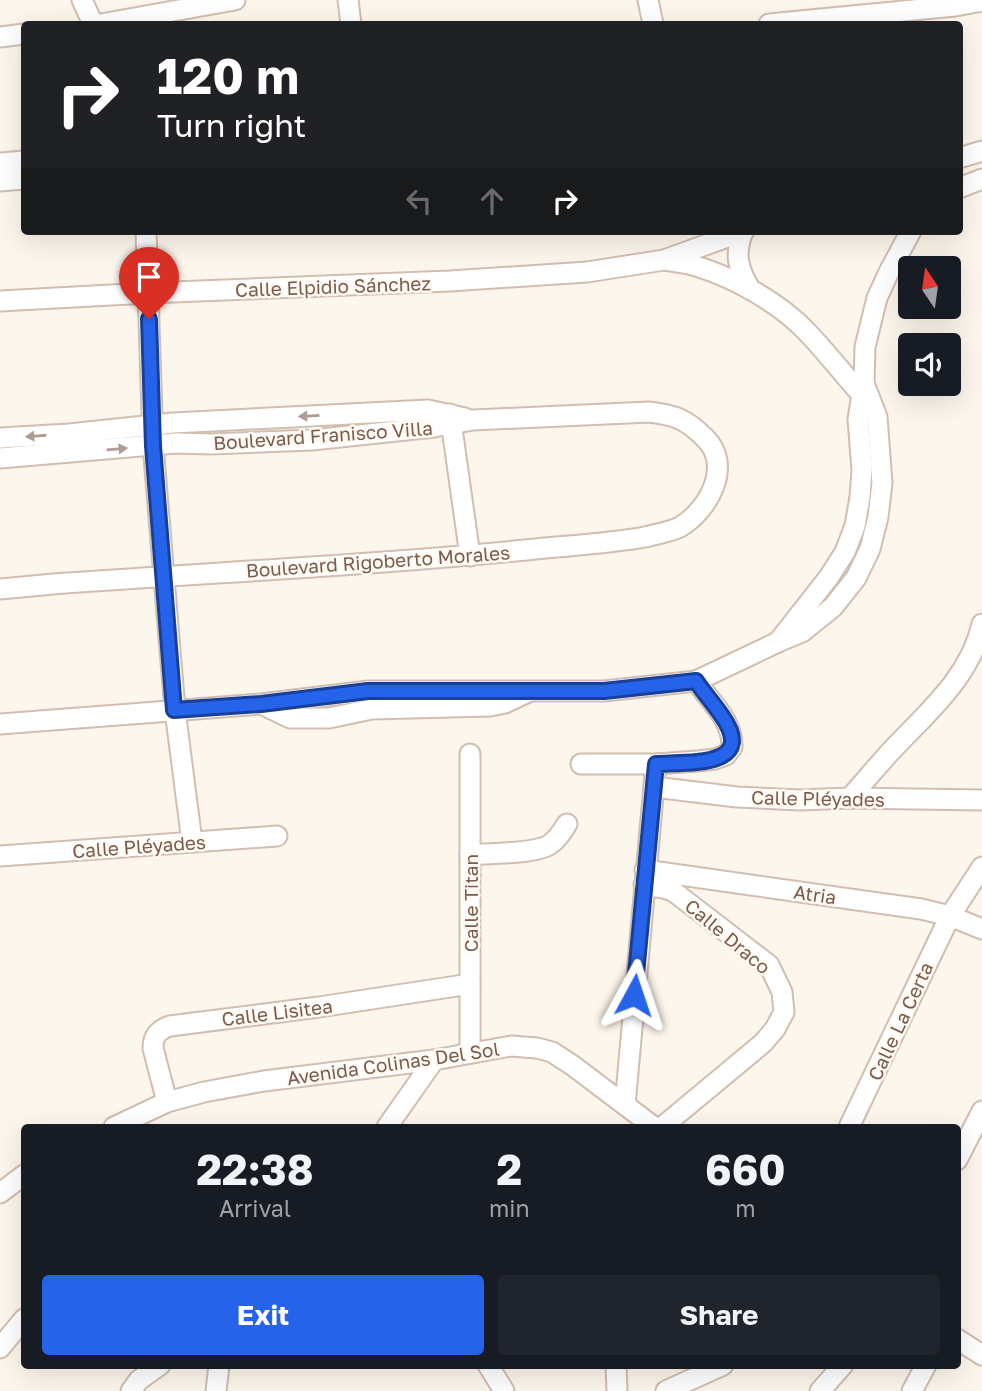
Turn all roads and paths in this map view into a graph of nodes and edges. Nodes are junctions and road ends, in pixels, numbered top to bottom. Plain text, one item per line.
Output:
1 (82, 0) edge
2 (235, 0) edge
3 (348, 0) edge
4 (648, 0) edge
5 (982, 1) edge
6 (92, 21) edge
7 (118, 21) edge
8 (351, 21) edge
9 (652, 21) edge
10 (800, 21) edge
11 (21, 34) edge
12 (0, 37) edge
13 (982, 151) edge
14 (963, 158) edge
15 (21, 160) edge
16 (0, 163) edge
17 (21, 179) edge
18 (982, 179) edge
19 (0, 181) edge
20 (963, 186) edge
21 (146, 235) edge
22 (732, 235) edge
23 (741, 235) edge
24 (909, 235) edge
25 (664, 260) junction
26 (750, 289) junction
27 (148, 293) junction
28 (0, 301) edge
29 (865, 392) junction
30 (450, 419) junction
31 (152, 425) junction
32 (0, 439) edge
33 (70, 443) junction
34 (153, 446) junction
35 (0, 458) edge
36 (470, 556) junction
37 (164, 576) junction
38 (0, 589) edge
39 (982, 624) edge
40 (696, 681) junction
41 (174, 710) junction
42 (0, 724) edge
43 (470, 754) dead end
44 (581, 764) dead end
45 (656, 764) junction
46 (654, 787) junction
47 (850, 798) junction
48 (982, 800) edge
49 (567, 824) dead end
50 (277, 836) dead end
51 (192, 842) junction
52 (470, 855) junction
53 (0, 856) edge
54 (982, 867) edge
55 (645, 878) junction
56 (950, 916) junction
57 (982, 929) edge
58 (470, 984) junction
59 (470, 1053) junction
60 (434, 1060) junction
61 (167, 1102) junction
62 (982, 1111) edge
63 (637, 1119) edge
64 (120, 1124) edge
65 (389, 1124) edge
66 (666, 1124) edge
67 (850, 1124) edge
68 (961, 1152) edge
69 (21, 1177) edge
70 (0, 1193) edge
71 (21, 1323) edge
72 (961, 1342) edge
73 (0, 1348) edge
74 (982, 1355) edge
75 (154, 1369) edge
76 (219, 1369) edge
77 (490, 1369) edge
78 (616, 1369) edge
79 (714, 1369) edge
80 (839, 1369) edge
81 (924, 1369) edge
82 (131, 1391) edge
83 (216, 1391) edge
84 (504, 1391) edge
85 (617, 1391) edge
86 (666, 1391) edge
87 (820, 1391) edge
88 (912, 1391) edge

1 - 6 street
2 - 7 street
3 - 8 street
4 - 9 street
5 - 10 street
11 - 12 street
13 - 14 street
15 - 16 street
17 - 19 street
18 - 20 street
21 - 27 street
22 - 25 street
23 - 26 street
24 - 29 street
25 - 26 street
25 - 27 street, Calle Elpidio Sánchez
26 - 29 street
27 - 28 street, Calle Elpidio Sánchez
27 - 31 street
29 - 40 street
30 -> 31 street
30 - 34 street, Boulevard Franisco Villa
30 - 36 street
30 - 36 street, Boulevard Rigoberto Morales
31 - 33 street
31 - 34 street
33 -> 32 street
33 -> 34 street, Boulevard Franisco Villa
33 - 35 street
34 - 37 street
36 - 37 street, Boulevard Rigoberto Morales
37 - 38 street, Boulevard Rigoberto Morales
37 - 41 street
39 - 47 street
40 - 41 street
40 - 45 street
41 - 42 street
41 - 51 street
43 - 52 street, Calle Titan
44 - 45 street
45 - 46 street
46 - 47 street, Calle Pléyades
46 - 55 street
47 - 48 street, Calle Pléyades
49 - 52 street
50 - 51 street, Calle Pléyades
51 - 53 street, Calle Pléyades
52 - 58 street, Calle Titan
54 - 56 street, Calle La Certa
55 - 56 street, Atria
55 - 63 street
55 - 66 street, Calle Draco
56 - 57 street, Atria
56 - 67 street, Calle La Certa
58 - 59 street, Calle Titan
58 - 61 street, Calle Lisitea
59 - 60 street, Avenida Colinas Del Sol
59 - 63 street, Avenida Colinas Del Sol
60 - 61 street, Avenida Colinas Del Sol
60 - 65 street
61 - 64 street, Avenida Colinas Del Sol
62 - 68 street
69 - 70 street
71 - 73 street
72 - 74 street
75 - 82 street
76 - 83 street
77 - 84 street
78 - 85 street
79 - 86 street
80 - 87 street
81 - 88 street

